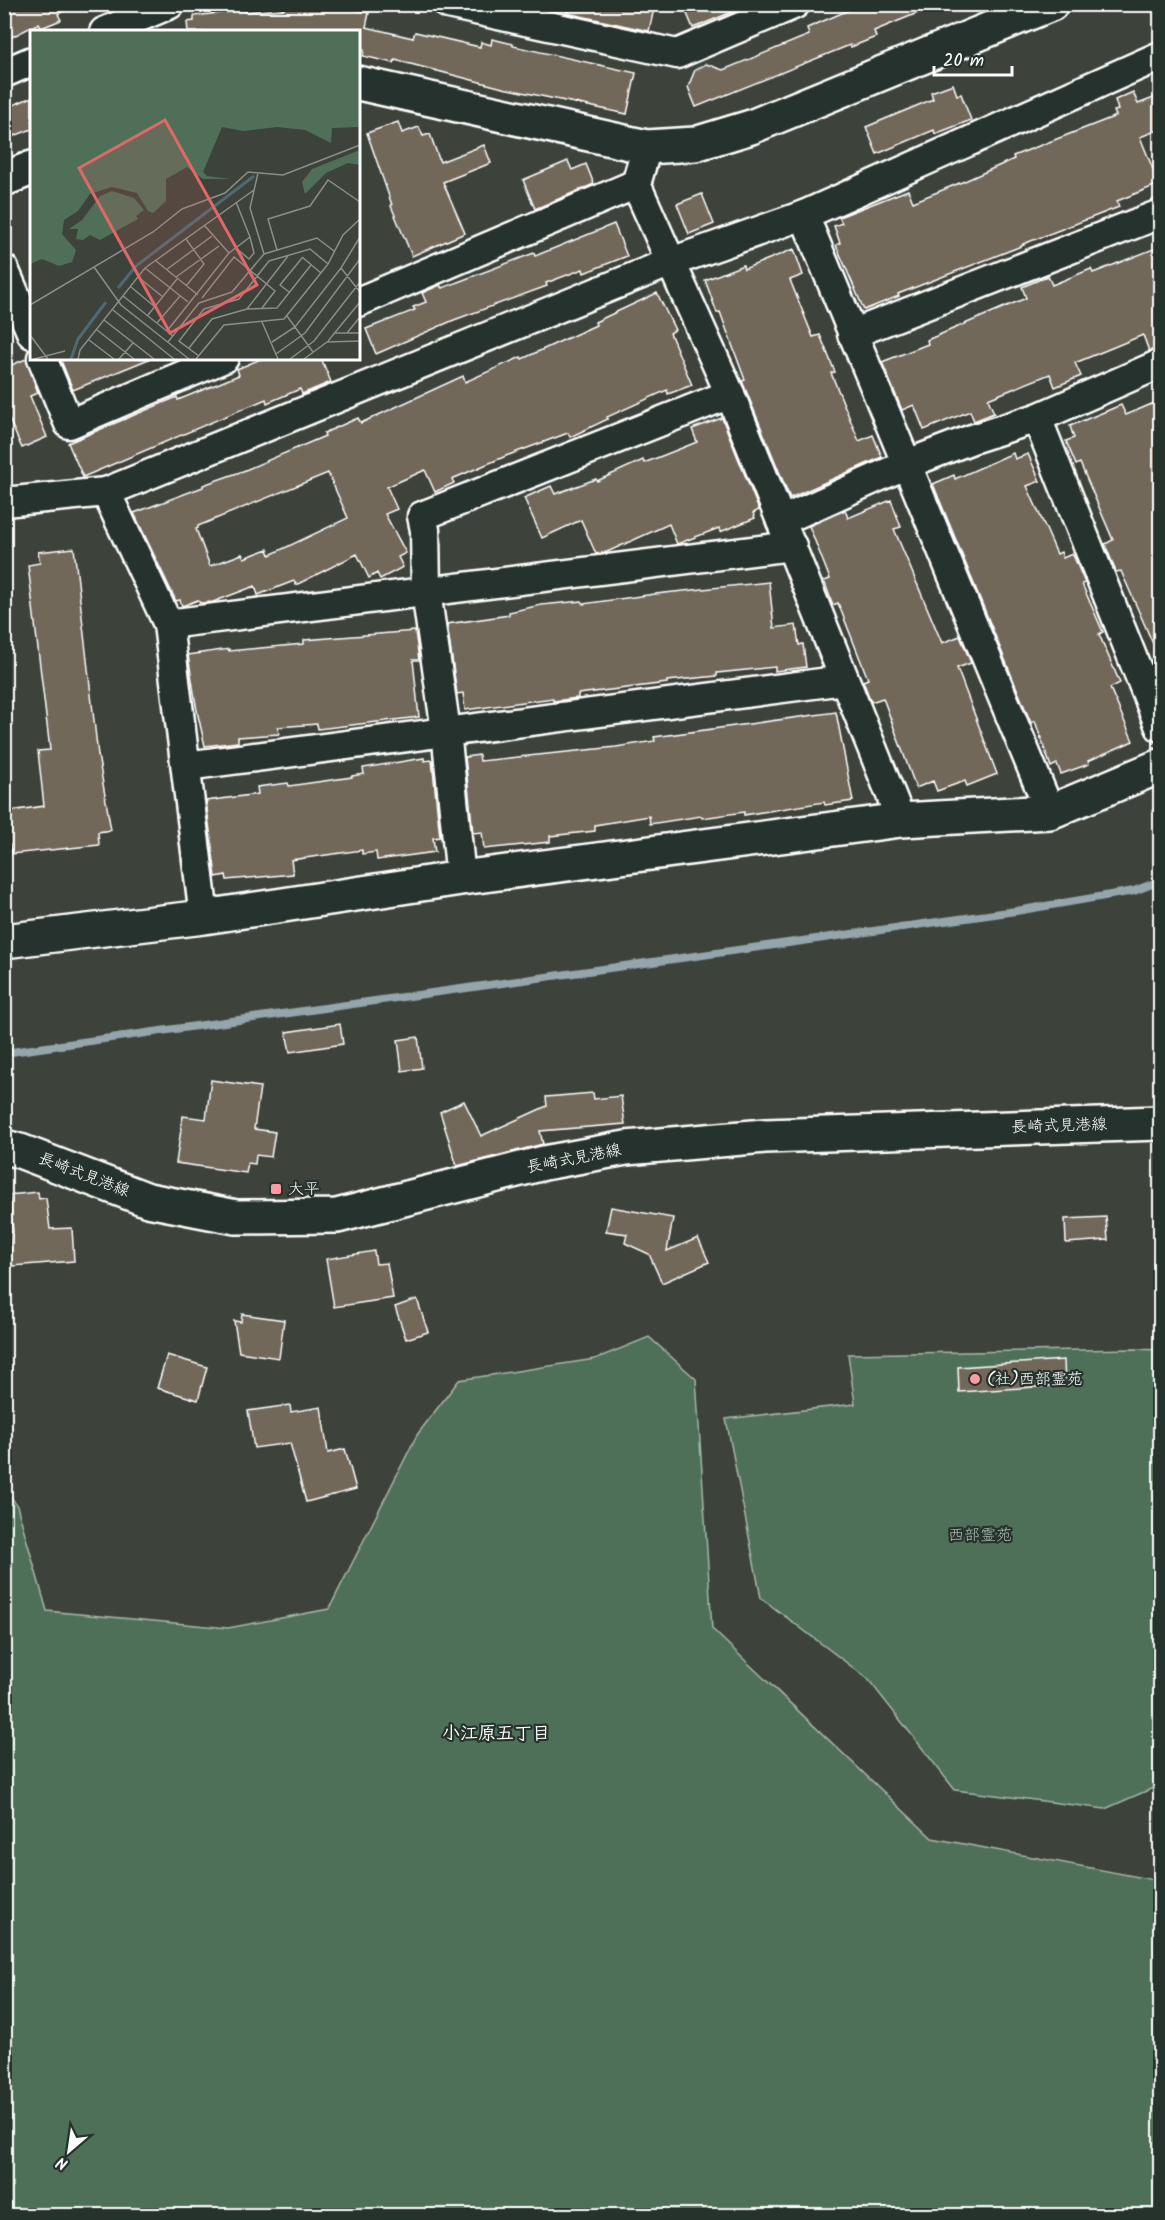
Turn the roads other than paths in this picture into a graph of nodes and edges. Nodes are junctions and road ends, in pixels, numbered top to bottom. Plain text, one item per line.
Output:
1 (170, 4) edge
2 (448, 4) edge
3 (795, 4) edge
4 (1051, 4) edge
5 (109, 30) edge
6 (1161, 56) edge
7 (30, 63) edge
8 (4, 73) edge
9 (360, 83) edge
10 (647, 147) junction
11 (30, 169) edge
12 (4, 179) edge
13 (636, 184) junction
14 (1161, 214) edge
15 (804, 215) junction
16 (671, 262) junction
17 (4, 269) edge
18 (360, 301) edge
19 (30, 329) edge
20 (852, 334) junction
21 (43, 360) edge
22 (219, 360) edge
23 (1161, 364) edge
24 (730, 394) junction
25 (1037, 417) junction
26 (907, 464) junction
27 (105, 492) junction
28 (5, 499) edge
29 (787, 533) junction
30 (426, 591) junction
31 (168, 624) junction
32 (844, 680) junction
33 (1161, 727) edge
34 (446, 731) junction
35 (186, 766) junction
36 (1161, 766) edge
37 (1050, 812) junction
38 (902, 820) junction
39 (460, 878) junction
40 (204, 917) junction
41 (4, 941) edge
42 (1161, 1123) edge
43 (4, 1147) edge

1 - 5 street
2 - 3 street
4 - 10 street
6 - 15 street
7 - 8 street
9 - 10 street
10 - 13 street
11 - 12 street
13 - 16 street
13 - 18 street
14 - 20 street
15 - 16 street
15 - 20 street
16 - 24 street
16 - 27 street
17 - 19 street
20 - 26 street
21 - 22 street
23 - 25 street
24 - 29 street
24 - 30 street
25 - 26 street
25 - 33 street
26 - 29 street
26 - 37 street
27 - 28 street
27 - 31 street
29 - 30 street
29 - 32 street
30 - 31 street
30 - 34 street
31 - 35 street
32 - 34 street
32 - 38 street
34 - 35 street
34 - 39 street
35 - 40 street
36 - 37 street
37 - 38 street
38 - 39 street
39 - 40 street
40 - 41 street
42 - 43 street, 長崎式見港線

